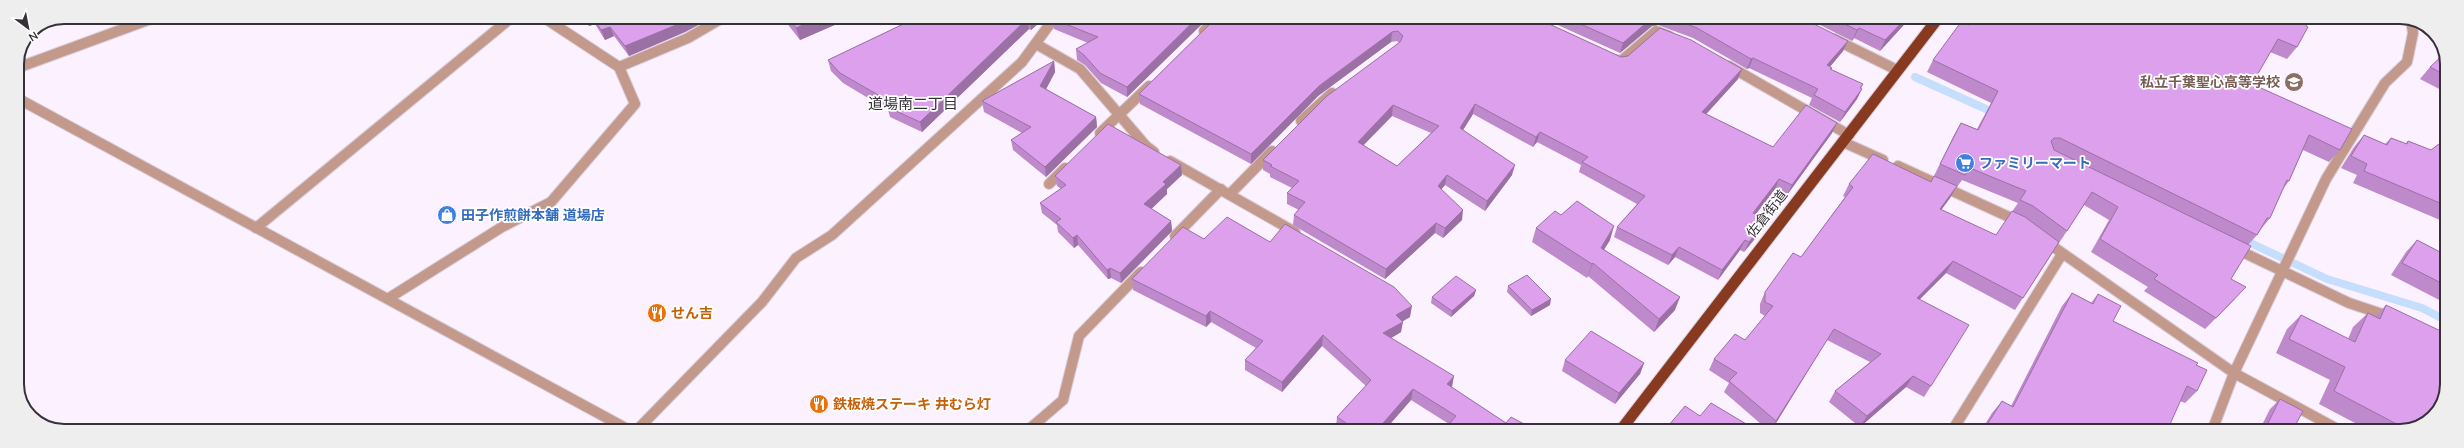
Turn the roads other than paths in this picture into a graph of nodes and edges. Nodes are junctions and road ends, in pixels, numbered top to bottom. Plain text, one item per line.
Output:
1 (137, 24) edge
2 (504, 24) edge
3 (554, 24) edge
4 (712, 24) edge
5 (1050, 24) edge
6 (1211, 24) edge
7 (1933, 24) edge
8 (2412, 26) edge
9 (1825, 35) edge
10 (1676, 38) edge
11 (1196, 39) edge
12 (1036, 44) junction
13 (1607, 55) edge
14 (1718, 59) edge
15 (24, 65) edge
16 (619, 67) junction
17 (1897, 70) junction
18 (1158, 77) edge
19 (1340, 87) edge
20 (24, 102) edge
21 (1119, 115) junction
22 (1295, 128) edge
23 (1846, 138) junction
24 (1092, 141) edge
25 (1279, 144) edge
26 (1071, 162) edge
27 (1049, 184) dead end
28 (1225, 191) junction
29 (2027, 227) edge
30 (256, 228) junction
31 (2039, 236) edge
32 (1305, 239) edge
33 (2225, 243) edge
34 (1166, 246) edge
35 (2062, 254) junction
36 (1150, 262) edge
37 (2282, 268) junction
38 (389, 298) junction
39 (2401, 322) edge
40 (2234, 373) junction
41 (618, 424) edge
42 (643, 424) edge
43 (1035, 424) edge
44 (1625, 424) edge
45 (1956, 424) edge
46 (2215, 424) edge
47 (2328, 424) edge

1 - 15 street
2 - 30 street
3 - 16 street
4 - 16 street
5 - 12 street
6 - 11 street
7 - 17 highway, 佐倉街道
8 - 37 street
9 - 17 street
10 - 13 street
12 - 21 street
12 - 42 street
14 - 23 street
16 - 38 street
17 - 23 highway, 佐倉街道
18 - 21 street
19 - 22 street
20 - 30 street
21 - 24 street
21 - 28 street
23 - 29 street
23 - 44 highway, 佐倉街道
25 - 28 street
26 - 27 street
28 - 32 street
28 - 34 street
30 - 38 street
31 - 35 street
33 - 37 street
35 - 40 street
35 - 45 street
36 - 43 street
37 - 39 street
37 - 40 street
38 - 41 street
40 - 46 street
40 - 47 street

